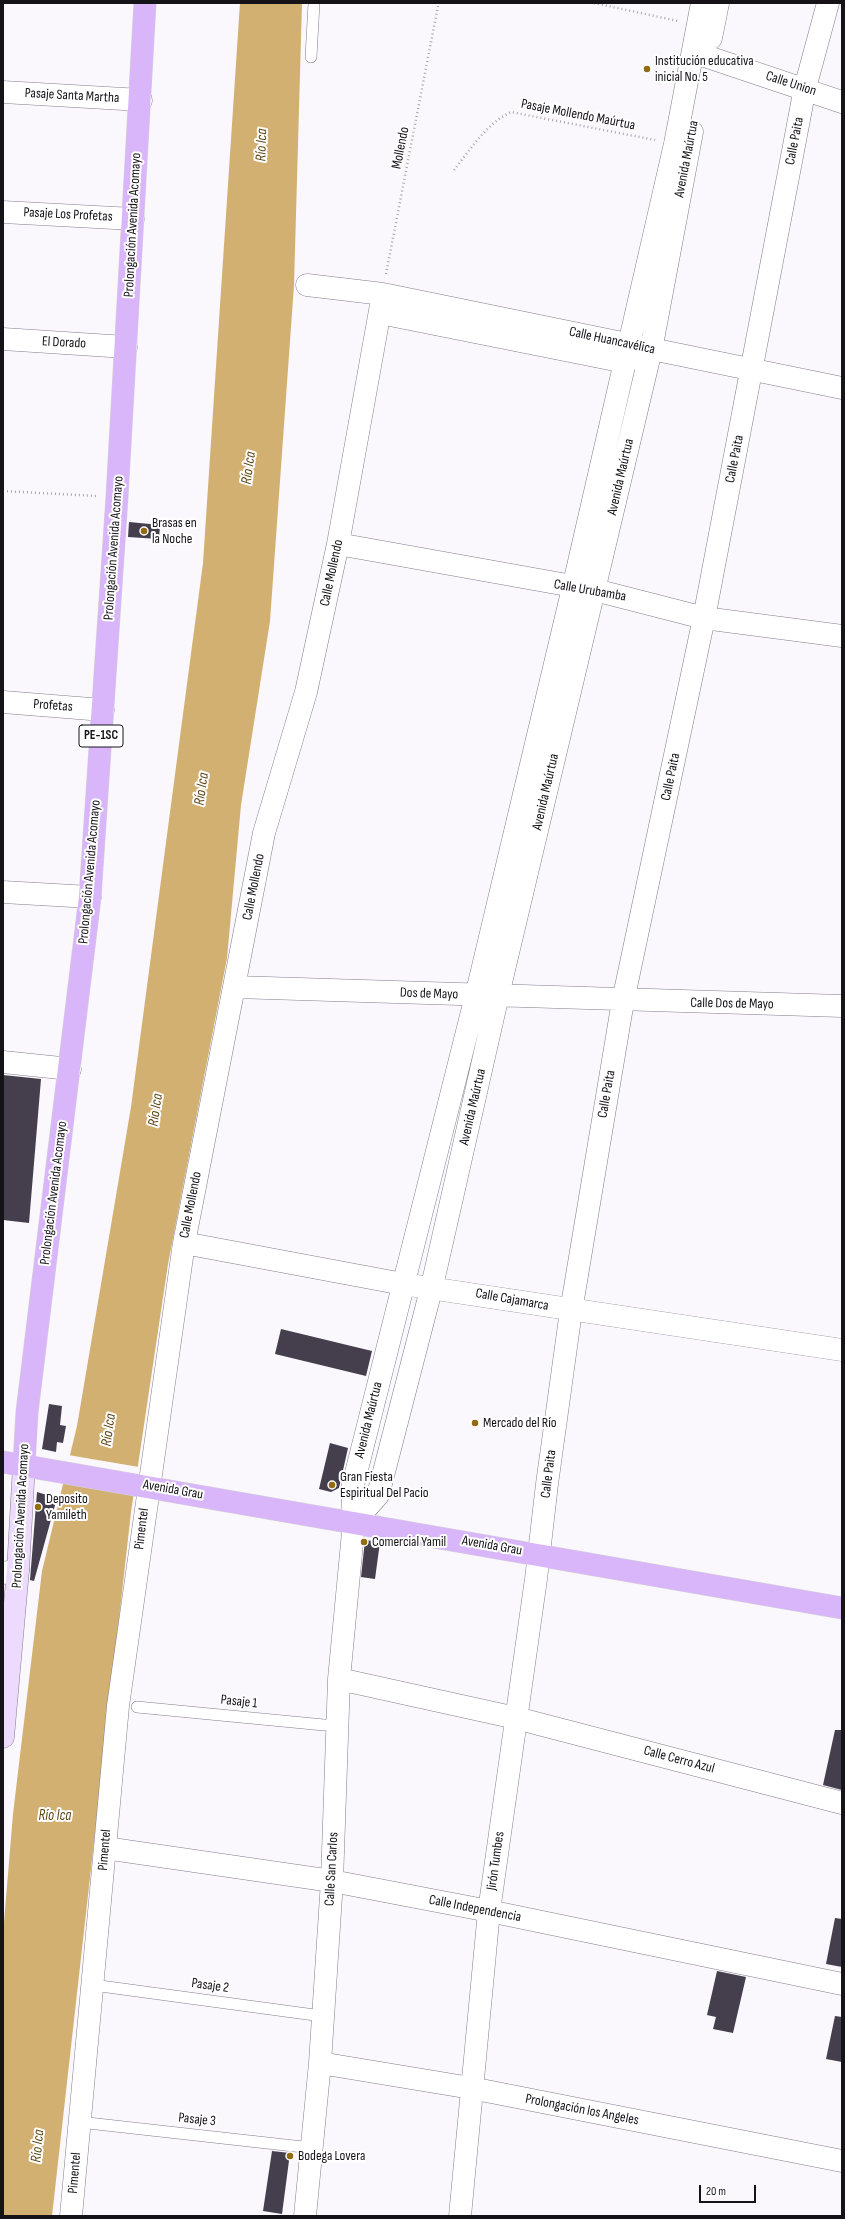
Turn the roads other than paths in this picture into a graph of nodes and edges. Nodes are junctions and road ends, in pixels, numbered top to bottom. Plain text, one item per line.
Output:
1 (145, 3) edge
2 (314, 3) edge
3 (702, 3) edge
4 (718, 3) edge
5 (828, 3) edge
6 (700, 54) junction
7 (312, 57) dead end
8 (805, 88) junction
9 (3, 92) edge
10 (141, 100) junction
11 (842, 102) edge
12 (3, 212) edge
13 (133, 219) junction
14 (307, 285) dead end
15 (381, 303) junction
16 (3, 339) edge
17 (126, 347) junction
18 (651, 350) junction
19 (627, 353) junction
20 (751, 370) junction
21 (842, 388) edge
22 (338, 544) junction
23 (584, 589) junction
24 (704, 618) junction
25 (842, 636) edge
26 (3, 702) edge
27 (103, 710) junction
28 (3, 892) edge
29 (90, 897) junction
30 (235, 987) junction
31 (498, 995) junction
32 (476, 996) junction
33 (623, 1001) junction
34 (842, 1006) edge
35 (3, 1062) edge
36 (70, 1069) junction
37 (184, 1243) junction
38 (403, 1284) junction
39 (432, 1286) junction
40 (571, 1310) junction
41 (842, 1350) edge
42 (13, 1463) edge
43 (143, 1485) junction
44 (354, 1522) junction
45 (540, 1555) junction
46 (11, 1572) edge
47 (842, 1608) edge
48 (339, 1679) junction
49 (137, 1707) dead end
50 (516, 1718) junction
51 (338, 1725) junction
52 (3, 1737) edge
53 (842, 1803) edge
54 (105, 1848) junction
55 (332, 1881) junction
56 (490, 1911) junction
57 (842, 1984) edge
58 (93, 1985) junction
59 (322, 2016) junction
60 (320, 2063) junction
61 (471, 2088) junction
62 (79, 2122) junction
63 (312, 2148) junction
64 (842, 2161) edge
65 (71, 2216) edge
66 (305, 2216) edge
67 (460, 2216) edge

1 - 10 main road, Prolongación Avenida Acomayo / PE-1SC
2 - 7 lane
3 - 6 street, Avenida Maúrtua
4 - 6 street, Avenida Maúrtua
5 - 8 street, Calle Paita
6 - 8 street, Calle Union
6 - 18 street, Avenida Maúrtua
6 - 19 street, Avenida Maúrtua
8 - 11 street, Calle Union
8 - 20 street, Calle Paita
9 - 10 street, Pasaje Santa Martha
10 - 13 main road, Prolongación Avenida Acomayo / PE-1SC
12 - 13 street, Pasaje Los Profetas
13 - 17 main road, Prolongación Avenida Acomayo / PE-1SC
14 - 15 street, Calle Huancavélica
15 - 19 street, Calle Huancavélica
15 - 22 street, Calle Mollendo
16 - 17 street, El Dorado
17 - 27 main road, Prolongación Avenida Acomayo / PE-1SC
18 - 19 street, Calle Huancavélica
18 - 20 street, Calle Huancavélica
18 - 23 street, Avenida Maúrtua
19 - 23 street, Avenida Maúrtua
20 - 21 street, Calle Huancavélica
20 - 24 street, Calle Paita
22 - 23 street, Calle Urubamba
22 - 30 street, Calle Mollendo
23 - 24 street, Calle Urubamba
23 - 31 street, Avenida Maúrtua
23 - 32 street, Avenida Maúrtua
24 - 25 street, Calle Urubamba
24 - 33 street, Calle Paita
26 - 27 street, Profetas
27 - 29 main road, Prolongación Avenida Acomayo / PE-1SC
28 - 29 street
29 - 36 main road, Prolongación Avenida Acomayo / PE-1SC
30 - 32 street, Dos de Mayo
30 - 37 street, Calle Mollendo
31 - 32 street, Dos de Mayo
31 - 33 street, Dos de Mayo
31 - 39 street, Avenida Maúrtua
32 - 38 street, Avenida Maúrtua
33 - 34 street, Calle Dos de Mayo
33 - 40 street, Calle Paita
35 - 36 street
36 - 42 main road, Prolongación Avenida Acomayo / PE-1SC
37 - 38 street, Calle Cajamarca
37 - 43 street, Calle Mollendo
38 - 39 street, Calle Cajamarca
38 - 44 street, Avenida Maúrtua
39 - 40 street, Calle Cajamarca
39 - 44 street, Avenida Maúrtua
40 - 41 street, Calle Cajamarca
40 - 45 street, Calle Paita
42 - 43 main road, Avenida Grau
42 - 46 street, Prolongación Avenida Acomayo
43 - 44 main road, Avenida Grau
43 - 54 street, Pimentel
44 - 45 main road, Avenida Grau
44 - 48 street, Calle San Carlos
45 - 47 main road, Avenida Grau
45 - 50 street, Jirón Tumbes
46 - 52 street, Prolongación Avenida Acomayo
48 - 50 street, Calle Cerro Azul
48 - 51 street, Calle San Carlos
49 - 51 lane, Pasaje 1
50 - 53 street, Calle Cerro Azul
50 - 56 street, Jirón Tumbes
51 - 55 street, Calle San Carlos
54 - 55 street, Calle Independencia
54 - 58 street, Pimentel
55 - 56 street, Calle Independencia
55 - 59 street, Calle San Carlos
56 - 57 street, Calle Independencia
56 - 61 street, Jirón Tumbes
58 - 59 lane, Pasaje 2
58 - 62 street, Pimentel
59 - 60 street, Calle San Carlos
60 - 61 street, Prolongación los Angeles
60 - 63 street, Calle San Carlos
61 - 64 street, Prolongación los Angeles
61 - 67 street, Jirón Tumbes
62 - 63 lane, Pasaje 3
62 - 65 street, Pimentel
63 - 66 street, Calle San Carlos

